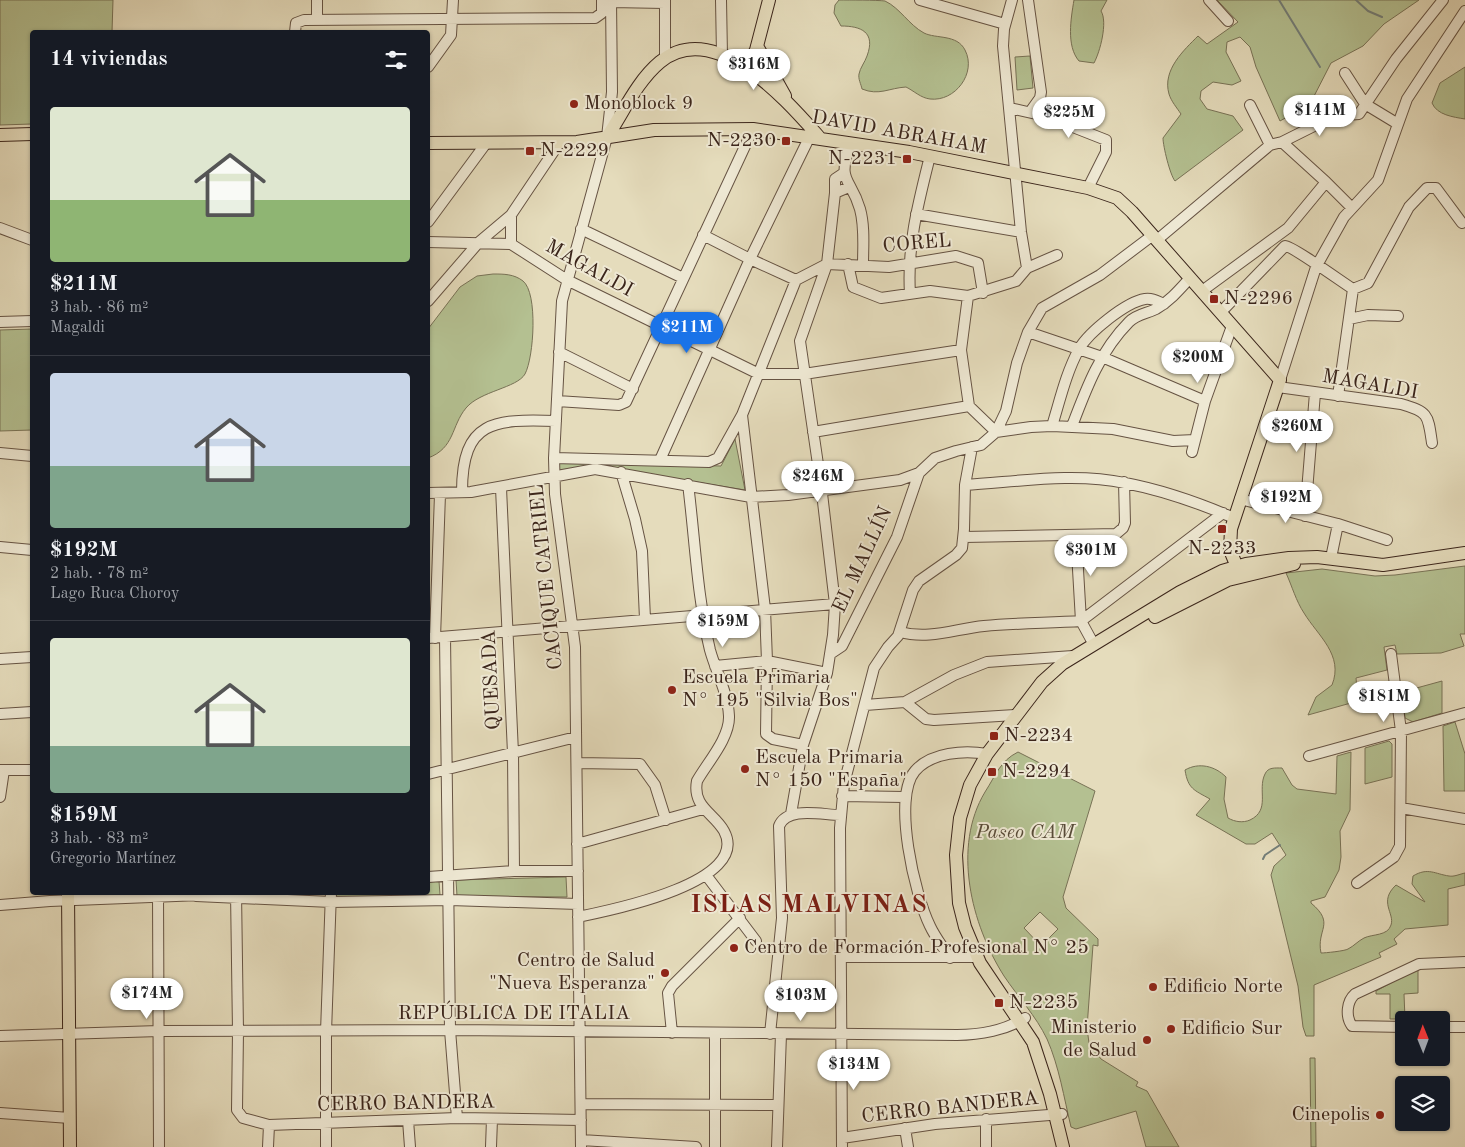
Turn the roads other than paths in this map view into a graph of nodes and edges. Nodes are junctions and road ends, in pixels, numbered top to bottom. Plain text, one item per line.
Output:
1 (317, 0) edge
2 (453, 0) edge
3 (721, 0) edge
4 (769, 0) edge
5 (920, 0) edge
6 (1012, 0) edge
7 (1028, 0) edge
8 (1209, 0) edge
9 (1442, 0) edge
10 (608, 1) edge
11 (665, 1) edge
12 (1465, 11) edge
13 (453, 19) junction
14 (317, 20) junction
15 (1228, 21) dead end
16 (1006, 24) junction
17 (296, 28) edge
18 (757, 46) junction
19 (722, 55) junction
20 (665, 58) junction
21 (735, 59) junction
22 (430, 64) edge
23 (1345, 73) dead end
24 (611, 100) junction
25 (630, 102) junction
26 (788, 103) junction
27 (1366, 104) junction
28 (1250, 105) dead end
29 (1010, 108) junction
30 (1030, 112) junction
31 (1398, 124) junction
32 (752, 129) junction
33 (637, 132) junction
34 (30, 134) edge
35 (0, 135) edge
36 (815, 137) junction
37 (607, 138) junction
38 (487, 142) junction
39 (560, 142) junction
40 (1282, 142) junction
41 (430, 143) edge
42 (850, 143) junction
43 (1270, 145) junction
44 (930, 156) junction
45 (844, 173) junction
46 (1016, 174) junction
47 (1326, 182) junction
48 (849, 187) junction
49 (1088, 188) junction
50 (835, 193) junction
51 (1352, 208) junction
52 (916, 214) junction
53 (511, 215) junction
54 (430, 219) edge
55 (1462, 223) dead end
56 (0, 228) edge
57 (581, 230) junction
58 (1021, 232) junction
59 (703, 235) junction
60 (1155, 237) junction
61 (30, 239) edge
62 (430, 242) edge
63 (479, 242) junction
64 (511, 244) junction
65 (1057, 255) dead end
66 (750, 259) junction
67 (827, 264) junction
68 (848, 264) junction
69 (908, 264) junction
70 (863, 265) junction
71 (1316, 266) junction
72 (1027, 268) junction
73 (684, 278) junction
74 (1190, 278) junction
75 (567, 280) junction
76 (796, 280) junction
77 (1353, 289) junction
78 (1202, 292) junction
79 (983, 293) junction
80 (910, 294) junction
81 (968, 296) junction
82 (430, 300) edge
83 (1164, 304) junction
84 (1221, 312) junction
85 (1398, 316) dead end
86 (1349, 319) junction
87 (30, 321) edge
88 (0, 322) edge
89 (661, 326) junction
90 (1232, 326) junction
91 (1028, 332) junction
92 (1079, 348) junction
93 (708, 350) junction
94 (961, 350) junction
95 (559, 352) junction
96 (1102, 356) junction
97 (759, 374) junction
98 (804, 374) junction
99 (1279, 384) junction
100 (633, 388) junction
101 (1315, 393) junction
102 (1338, 396) junction
103 (556, 401) junction
104 (1205, 401) junction
105 (969, 406) junction
106 (742, 415) junction
107 (556, 421) junction
108 (1052, 426) junction
109 (1072, 426) junction
110 (813, 432) junction
111 (996, 432) junction
112 (1195, 440) junction
113 (1432, 443) dead end
114 (972, 447) junction
115 (1192, 452) dead end
116 (0, 454) edge
117 (30, 456) edge
118 (554, 458) junction
119 (660, 460) junction
120 (621, 472) junction
121 (919, 474) junction
122 (554, 476) junction
123 (1124, 482) junction
124 (688, 484) junction
125 (965, 485) junction
126 (500, 488) junction
127 (822, 489) junction
128 (462, 492) junction
129 (430, 493) edge
130 (440, 494) junction
131 (751, 497) junction
132 (1240, 499) junction
133 (1228, 515) junction
134 (1305, 516) junction
135 (1338, 524) junction
136 (1076, 535) junction
137 (964, 537) junction
138 (1387, 540) dead end
139 (0, 547) edge
140 (30, 550) edge
141 (1465, 553) edge
142 (1331, 558) junction
143 (1465, 560) edge
144 (1238, 571) junction
145 (835, 604) junction
146 (765, 609) junction
147 (704, 614) junction
148 (644, 619) junction
149 (1081, 621) junction
150 (574, 625) junction
151 (507, 631) junction
152 (900, 632) junction
153 (436, 638) edge
154 (1094, 644) junction
155 (830, 654) junction
156 (1391, 654) dead end
157 (1073, 656) junction
158 (30, 657) edge
159 (0, 659) edge
160 (767, 661) junction
161 (715, 666) junction
162 (827, 673) junction
163 (905, 702) junction
164 (865, 705) junction
165 (30, 712) edge
166 (1465, 713) edge
167 (0, 714) edge
168 (1015, 715) junction
169 (1401, 731) junction
170 (576, 737) junction
171 (803, 745) junction
172 (513, 753) junction
173 (987, 754) junction
174 (1310, 756) dead end
175 (576, 764) junction
176 (2, 770) edge
177 (30, 770) edge
178 (446, 770) junction
179 (430, 774) edge
180 (842, 796) junction
181 (0, 797) edge
182 (904, 797) junction
183 (1401, 808) junction
184 (703, 809) junction
185 (791, 814) junction
186 (840, 815) junction
187 (1465, 819) edge
188 (666, 820) junction
189 (577, 844) junction
190 (514, 871) junction
191 (578, 871) junction
192 (449, 875) junction
193 (706, 875) junction
194 (430, 877) edge
195 (1357, 883) dead end
196 (158, 895) edge
197 (216, 895) edge
198 (237, 895) edge
199 (268, 895) edge
200 (68, 896) edge
201 (331, 897) edge
202 (450, 900) junction
203 (578, 904) junction
204 (0, 905) edge
205 (578, 917) junction
206 (740, 918) junction
207 (756, 941) dead end
208 (841, 957) junction
209 (977, 957) junction
210 (950, 958) junction
211 (1465, 962) edge
212 (1023, 1020) junction
213 (1395, 1027) edge
214 (1450, 1027) edge
215 (1465, 1027) edge
216 (450, 1030) junction
217 (159, 1031) junction
218 (238, 1031) junction
219 (326, 1032) junction
220 (580, 1032) junction
221 (672, 1033) junction
222 (715, 1033) junction
223 (69, 1034) junction
224 (776, 1034) junction
225 (842, 1034) junction
226 (0, 1036) edge
227 (581, 1104) junction
228 (715, 1104) junction
229 (777, 1105) junction
230 (0, 1113) edge
231 (1058, 1114) junction
232 (70, 1118) junction
233 (457, 1118) junction
234 (492, 1119) junction
235 (408, 1120) junction
236 (581, 1120) junction
237 (986, 1120) junction
238 (326, 1123) junction
239 (269, 1125) junction
240 (905, 1128) junction
241 (842, 1142) edge
242 (581, 1143) edge
243 (70, 1147) edge
244 (159, 1147) edge
245 (268, 1147) edge
246 (326, 1147) edge
247 (410, 1147) edge
248 (491, 1147) edge
249 (696, 1147) edge
250 (715, 1147) edge
251 (777, 1147) edge
252 (908, 1147) edge
253 (986, 1147) edge
254 (1062, 1147) edge
255 (1069, 1147) edge

1 - 14 street
2 - 13 street
3 - 19 street
4 - 18 main road
5 - 16 street
6 - 16 street
7 - 30 street
8 - 15 street
9 - 27 street
10 - 11 street
10 - 13 street
10 - 24 street, CACIQUE CATRIEL
11 - 20 street
12 - 31 street
13 - 14 street
13 - 22 street
14 - 17 street
16 - 29 street
18 - 21 main road
18 - 26 main road
19 - 20 main road
19 - 21 main road
20 - 25 main road
21 - 26 main road
23 - 27 street
24 - 25 street
24 - 37 street, CACIQUE CATRIEL
25 - 33 main road
25 - 37 main road
26 - 36 main road
27 - 31 street
27 - 40 street
28 - 43 street
29 - 30 street
29 - 46 street
30 - 49 street
31 - 51 street
32 - 33 main road, DAVID ABRAHAM
32 - 36 main road, DAVID ABRAHAM
32 - 59 street
33 - 37 main road, DAVID ABRAHAM
34 - 35 main road
36 - 42 main road, DAVID ABRAHAM
36 - 66 street
37 - 39 main road, DAVID ABRAHAM
37 - 57 street, CACIQUE CATRIEL
38 - 39 main road, DAVID ABRAHAM
38 - 41 main road, DAVID ABRAHAM
38 - 54 street
39 - 53 street
40 - 43 street
40 - 47 street
42 - 44 main road, DAVID ABRAHAM
42 - 45 street
43 - 60 street
44 - 46 main road, DAVID ABRAHAM
44 - 52 street
45 - 48 street
45 - 50 street
46 - 49 main road, DAVID ABRAHAM
46 - 58 street
47 - 51 street
47 - 78 street
48 - 50 street
48 - 70 street
49 - 60 main road, DAVID ABRAHAM
50 - 67 street
51 - 71 street
52 - 58 street
52 - 69 street
53 - 63 street
53 - 64 street
55 - 77 street
56 - 61 street
57 - 73 street
57 - 75 street, CACIQUE CATRIEL
58 - 72 street
59 - 66 street
59 - 73 street
60 - 74 main road, DAVID ABRAHAM
60 - 91 street
62 - 63 street, MAGALDI
63 - 64 street, MAGALDI
63 - 82 street
64 - 75 street, MAGALDI
65 - 72 street
66 - 76 street
66 - 93 street
67 - 68 street, COREL
67 - 76 street
67 - 98 street
68 - 70 street, COREL
68 - 80 street
69 - 70 street, COREL
69 - 79 street, COREL
69 - 80 street
71 - 77 street
71 - 84 street
71 - 99 street
72 - 79 street
73 - 89 street
74 - 78 main road, DAVID ABRAHAM
74 - 83 street
75 - 89 street, MAGALDI
75 - 95 street, CACIQUE CATRIEL
76 - 97 street
77 - 86 street
78 - 84 main road, DAVID ABRAHAM
79 - 81 street
80 - 81 street
81 - 94 street
83 - 92 street
83 - 96 street
84 - 90 main road, DAVID ABRAHAM
85 - 86 street
86 - 102 street
87 - 88 street
89 - 93 street, MAGALDI
89 - 100 street
90 - 99 main road, DAVID ABRAHAM
90 - 104 street
91 - 92 street
91 - 111 street
92 - 96 street
92 - 108 street
93 - 97 street, MAGALDI
93 - 119 street
94 - 98 street, MAGALDI
94 - 105 street
95 - 100 street
95 - 103 street, CACIQUE CATRIEL
96 - 104 street
96 - 109 street
97 - 98 street, MAGALDI
97 - 106 street
98 - 110 street
99 - 101 street, MAGALDI
99 - 132 main road
100 - 103 street
101 - 102 street, MAGALDI
101 - 134 street
102 - 113 street, MAGALDI
103 - 107 street, CACIQUE CATRIEL
104 - 112 street
105 - 110 street
105 - 111 street
106 - 119 street
106 - 131 street
107 - 118 street, CACIQUE CATRIEL
107 - 128 street
108 - 109 street
108 - 111 street
109 - 112 street
110 - 127 street
111 - 114 street
112 - 115 street
114 - 121 street
114 - 125 street
116 - 117 street
118 - 119 street
118 - 122 street, CACIQUE CATRIEL
120 - 122 street
120 - 124 street
120 - 148 street
121 - 127 street
121 - 155 street, EL MALLÍN
122 - 126 street
122 - 150 street, CACIQUE CATRIEL
123 - 125 street
123 - 133 street
123 - 136 street
124 - 131 street
124 - 147 street
125 - 137 street
126 - 128 street
126 - 151 street, QUESADA
127 - 131 street
127 - 145 street
128 - 130 street
129 - 130 street
130 - 153 street
131 - 146 street
132 - 133 main road
132 - 134 street
133 - 144 main road
133 - 149 street
134 - 135 street
135 - 138 street
135 - 142 street
136 - 137 street
136 - 149 street
137 - 152 street
139 - 140 street
141 - 142 main road
142 - 144 main road
143 - 144 main road
144 - 154 main road
144 - 212 main road
145 - 146 street
145 - 155 street
146 - 147 street
146 - 160 street
147 - 148 street
147 - 161 street
148 - 150 street
149 - 152 street
149 - 154 street
150 - 151 street
150 - 170 street, CACIQUE CATRIEL
151 - 153 street
151 - 172 street, QUESADA
152 - 164 street
153 - 178 street
154 - 157 main road
155 - 162 street
156 - 169 street
157 - 163 street
157 - 168 main road
158 - 159 street
160 - 161 street
160 - 162 street
160 - 171 street
161 - 184 street
162 - 171 street
163 - 164 street
163 - 168 street
164 - 180 street
165 - 167 street
166 - 169 street
168 - 173 main road
169 - 174 street
169 - 183 street
170 - 172 street
170 - 175 street, CACIQUE CATRIEL
171 - 185 street
172 - 178 street
172 - 190 street, QUESADA
173 - 182 street
173 - 209 main road
175 - 188 street
175 - 189 street, CACIQUE CATRIEL
176 - 177 street
176 - 181 street
178 - 179 street
178 - 192 street
180 - 182 street
180 - 186 street
182 - 210 street
183 - 187 street
183 - 195 street
184 - 188 street
184 - 193 street
185 - 186 street
185 - 224 street
186 - 208 street
188 - 189 street
189 - 191 street, CACIQUE CATRIEL
190 - 191 street
190 - 192 street
191 - 203 street, CACIQUE CATRIEL
192 - 194 street
192 - 202 street
193 - 205 street
193 - 206 street
196 - 197 street
196 - 200 street
196 - 217 street
198 - 218 street
199 - 201 street
200 - 204 street
200 - 223 main road
201 - 202 street
201 - 219 street
202 - 203 street
202 - 216 street
203 - 205 street, CACIQUE CATRIEL
205 - 220 street, CACIQUE CATRIEL
206 - 207 street
206 - 221 street
208 - 210 street
208 - 225 street
209 - 210 street
209 - 212 main road
211 - 213 street
212 - 225 street, REPÚBLICA DE ITALIA
212 - 231 main road
214 - 215 street
216 - 219 street, REPÚBLICA DE ITALIA
216 - 220 street, REPÚBLICA DE ITALIA
216 - 233 street
217 - 218 street, REPÚBLICA DE ITALIA
217 - 223 street, REPÚBLICA DE ITALIA
217 - 244 street
218 - 219 street, REPÚBLICA DE ITALIA
218 - 239 street, CERRO BANDERA
219 - 238 street
220 - 221 street, REPÚBLICA DE ITALIA
220 - 227 street, CACIQUE CATRIEL
221 - 222 street, REPÚBLICA DE ITALIA
222 - 224 street, REPÚBLICA DE ITALIA
222 - 228 street
223 - 226 street, REPÚBLICA DE ITALIA
223 - 232 main road
224 - 225 street, REPÚBLICA DE ITALIA
224 - 229 street
225 - 241 street
227 - 228 street
227 - 236 street, CACIQUE CATRIEL
228 - 229 street
228 - 250 street
229 - 251 street
230 - 232 street
231 - 237 street, CERRO BANDERA
231 - 254 main road
231 - 255 main road
232 - 243 main road
233 - 234 street, CERRO BANDERA
233 - 235 street, CERRO BANDERA
234 - 236 street, CERRO BANDERA
234 - 248 street
235 - 238 street, CERRO BANDERA
235 - 247 street
236 - 242 street, CACIQUE CATRIEL
237 - 240 street, CERRO BANDERA
237 - 253 street
238 - 239 street, CERRO BANDERA
238 - 246 street
239 - 245 street
240 - 241 street, CERRO BANDERA
240 - 252 street
242 - 249 street

